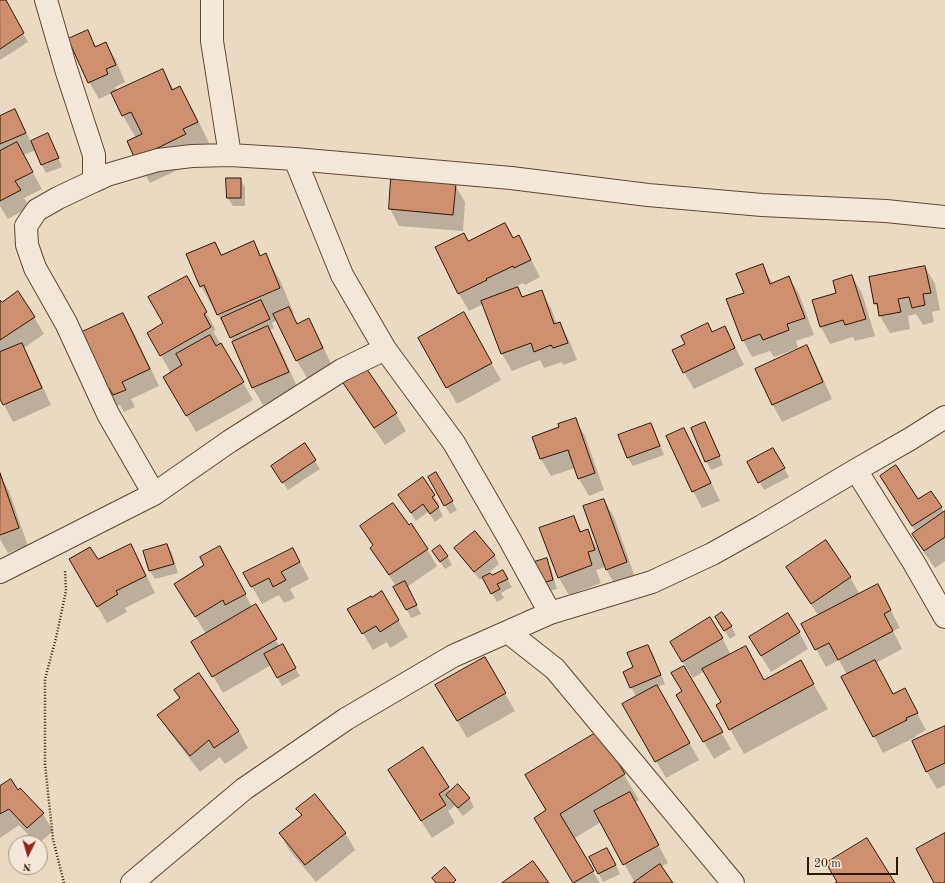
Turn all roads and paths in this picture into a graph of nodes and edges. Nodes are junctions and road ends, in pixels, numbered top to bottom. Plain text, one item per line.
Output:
1 (46, 0) edge
2 (212, 0) edge
3 (230, 155) junction
4 (295, 159) junction
5 (94, 181) junction
6 (945, 216) edge
7 (385, 349) junction
8 (945, 417) edge
9 (856, 470) junction
10 (154, 494) junction
11 (64, 539) junction
12 (0, 572) edge
13 (550, 614) junction
14 (945, 617) edge
15 (508, 632) junction
16 (64, 883) edge
17 (132, 883) edge
18 (733, 883) edge

1 - 5 street
2 - 3 street
3 - 4 street
3 - 5 street
4 - 6 street
4 - 7 street
5 - 10 street
7 - 10 street
7 - 13 street
8 - 9 street
9 - 13 street
9 - 14 street
10 - 11 street
11 - 12 street
11 - 16 path
13 - 15 street
15 - 17 street
15 - 18 street

